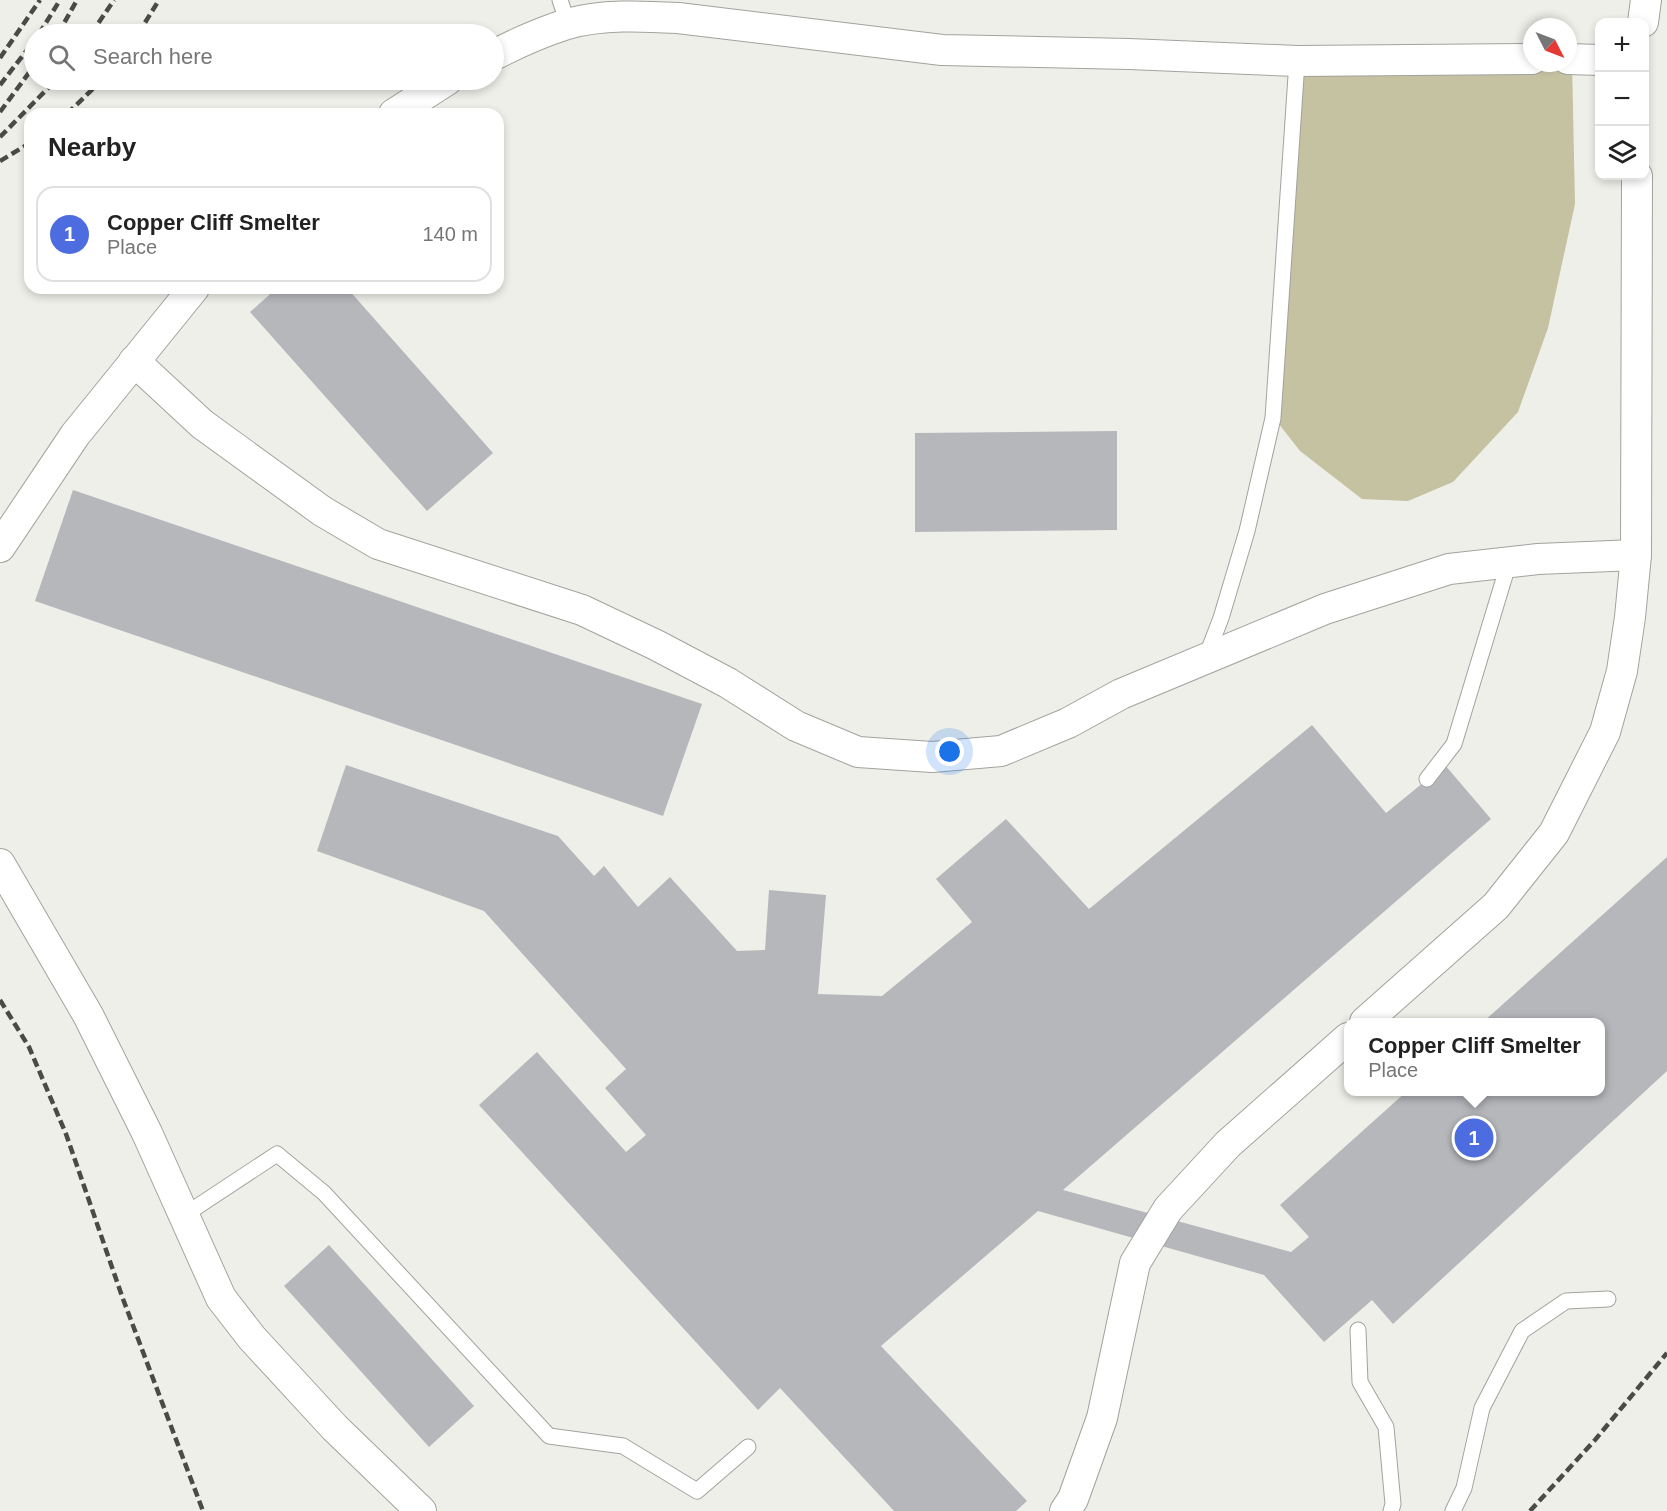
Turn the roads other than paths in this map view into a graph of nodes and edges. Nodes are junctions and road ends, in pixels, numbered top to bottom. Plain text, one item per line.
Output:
1 (1646, 0) edge
2 (564, 12) edge
3 (1644, 18) edge
4 (504, 50) edge
5 (1523, 59) edge
6 (1577, 59) edge
7 (1595, 60) edge
8 (1297, 62) junction
9 (431, 90) edge
10 (403, 108) edge
11 (1637, 180) edge
12 (189, 294) edge
13 (134, 361) junction
14 (0, 547) edge
15 (1636, 555) junction
16 (1509, 562) junction
17 (1206, 659) junction
18 (1427, 780) dead end
19 (0, 864) edge
20 (1371, 1018) edge
21 (1344, 1042) edge
22 (183, 1216) junction
23 (1608, 1299) dead end
24 (1358, 1330) dead end
25 (748, 1447) dead end
26 (421, 1511) edge
27 (1065, 1511) edge
28 (1391, 1511) edge
29 (1453, 1511) edge

1 - 3 street
2 - 4 street
2 - 8 street
5 - 8 street
6 - 7 street
8 - 17 lane
9 - 10 street
11 - 15 street
12 - 13 street
13 - 14 street
13 - 17 street
15 - 16 street
15 - 20 street
16 - 17 street
16 - 18 lane
19 - 22 street
21 - 27 street
22 - 25 lane
22 - 26 street
23 - 29 lane
24 - 28 lane

